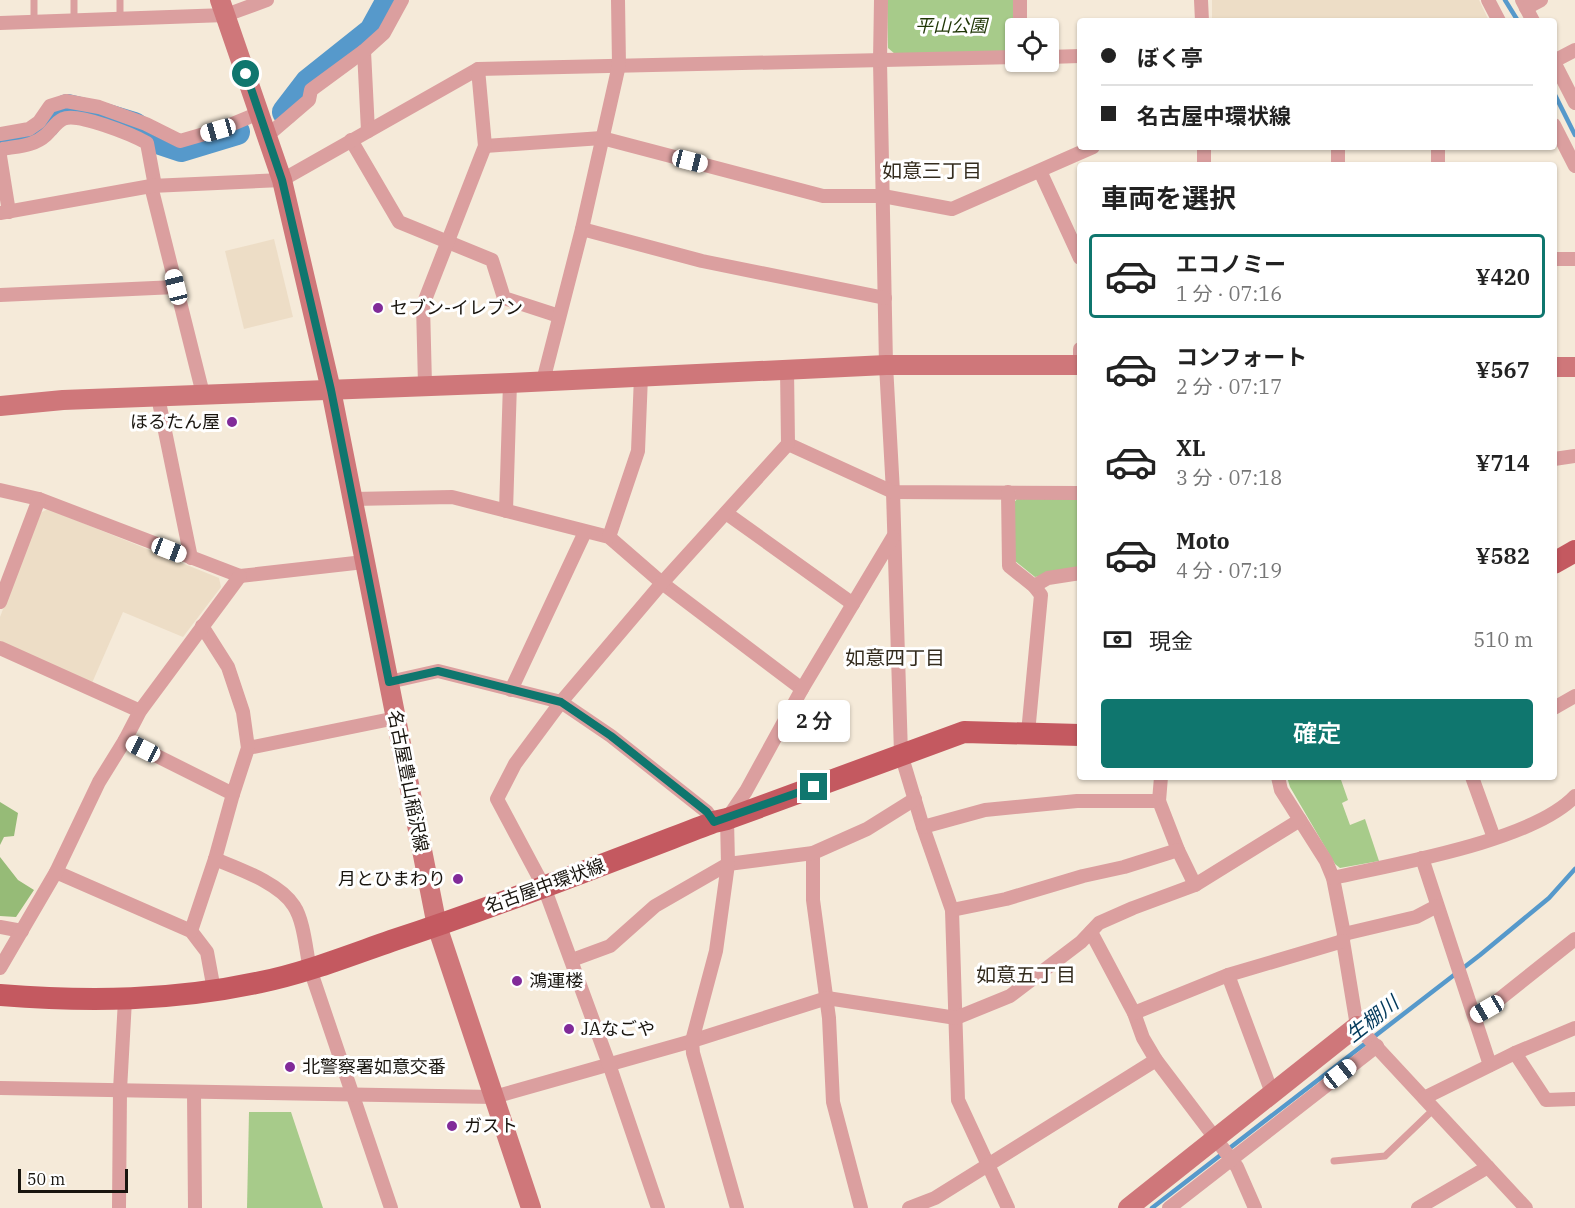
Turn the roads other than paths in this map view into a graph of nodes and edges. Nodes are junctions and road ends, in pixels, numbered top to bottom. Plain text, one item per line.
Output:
1 (34, 0) edge
2 (74, 0) edge
3 (120, 0) edge
4 (267, 0) edge
5 (402, 0) edge
6 (618, 0) edge
7 (881, 0) edge
8 (1020, 0) edge
9 (1201, 0) edge
10 (1488, 0) edge
11 (1541, 0) edge
12 (1524, 4) edge
13 (223, 8) edge
14 (1020, 18) edge
15 (1202, 18) edge
16 (1497, 18) edge
17 (1531, 18) edge
18 (120, 19) junction
19 (74, 20) junction
20 (34, 21) junction
21 (0, 22) edge
22 (1575, 50) edge
23 (364, 51) junction
24 (1077, 56) edge
25 (1005, 57) edge
26 (1059, 57) edge
27 (1557, 59) edge
28 (880, 61) junction
29 (619, 65) junction
30 (1557, 67) edge
31 (478, 69) junction
32 (1575, 103) edge
33 (260, 113) junction
34 (368, 131) junction
35 (1557, 131) edge
36 (0, 134) edge
37 (267, 136) junction
38 (602, 138) junction
39 (351, 140) junction
40 (485, 146) junction
41 (1086, 150) edge
42 (0, 155) edge
43 (1575, 166) edge
44 (1040, 171) junction
45 (282, 180) junction
46 (153, 186) junction
47 (883, 196) junction
48 (4, 213) edge
49 (582, 229) junction
50 (448, 243) junction
51 (1077, 251) edge
52 (1557, 259) edge
53 (1575, 259) edge
54 (176, 287) junction
55 (0, 295) edge
56 (885, 298) junction
57 (559, 316) junction
58 (886, 365) junction
59 (1077, 365) edge
60 (1557, 367) edge
61 (1575, 367) edge
62 (788, 369) junction
63 (641, 376) junction
64 (543, 381) junction
65 (510, 382) junction
66 (425, 385) junction
67 (331, 390) junction
68 (202, 394) junction
69 (158, 397) junction
70 (0, 406) edge
71 (788, 444) junction
72 (1575, 456) edge
73 (1557, 459) edge
74 (0, 490) edge
75 (893, 492) junction
76 (1008, 492) junction
77 (1077, 493) edge
78 (39, 499) junction
79 (353, 499) junction
80 (506, 511) junction
81 (726, 513) junction
82 (585, 532) junction
83 (894, 536) junction
84 (609, 537) junction
85 (1575, 551) edge
86 (191, 558) junction
87 (1557, 561) edge
88 (364, 562) junction
89 (1077, 573) edge
90 (240, 576) junction
91 (662, 583) junction
92 (1034, 586) junction
93 (0, 602) edge
94 (853, 604) junction
95 (202, 626) junction
96 (0, 648) edge
97 (389, 682) junction
98 (802, 689) junction
99 (511, 690) junction
100 (1575, 696) edge
101 (561, 702) junction
102 (1557, 706) edge
103 (140, 711) junction
104 (396, 718) junction
105 (1028, 733) junction
106 (1077, 735) edge
107 (125, 740) junction
108 (248, 748) junction
109 (901, 754) junction
110 (1161, 780) edge
111 (1279, 780) edge
112 (1473, 780) edge
113 (232, 794) junction
114 (1575, 796) edge
115 (915, 799) junction
116 (1159, 801) junction
117 (1300, 820) junction
118 (721, 821) junction
119 (923, 827) junction
120 (1494, 838) junction
121 (1178, 850) junction
122 (813, 854) junction
123 (1422, 858) junction
124 (215, 859) junction
125 (728, 864) junction
126 (56, 872) junction
127 (1333, 878) junction
128 (1195, 885) junction
129 (544, 887) junction
130 (1437, 906) junction
131 (952, 909) junction
132 (437, 926) junction
133 (0, 927) edge
134 (22, 931) junction
135 (191, 931) junction
136 (1091, 932) junction
137 (1344, 937) junction
138 (1575, 939) edge
139 (572, 960) junction
140 (0, 968) edge
141 (310, 969) junction
142 (1228, 975) junction
143 (214, 990) junction
144 (0, 995) edge
145 (827, 998) junction
146 (125, 1000) junction
147 (1134, 1013) junction
148 (1474, 1016) junction
149 (956, 1018) junction
150 (1575, 1028) edge
151 (1368, 1037) junction
152 (692, 1041) junction
153 (1515, 1053) junction
154 (1156, 1060) junction
155 (609, 1064) junction
156 (1490, 1065) junction
157 (0, 1088) edge
158 (120, 1090) junction
159 (194, 1093) junction
160 (1272, 1093) junction
161 (353, 1095) junction
162 (494, 1097) junction
163 (1424, 1098) junction
164 (1575, 1099) edge
165 (1434, 1109) junction
166 (1225, 1151) junction
167 (1334, 1161) dead end
168 (988, 1165) junction
169 (1488, 1167) junction
170 (119, 1208) edge
171 (195, 1208) edge
172 (391, 1208) edge
173 (531, 1208) edge
174 (658, 1208) edge
175 (737, 1208) edge
176 (861, 1208) edge
177 (909, 1208) edge
178 (1008, 1208) edge
179 (1128, 1208) edge
180 (1169, 1208) edge
181 (1255, 1208) edge
182 (1418, 1208) edge
183 (1526, 1208) edge

1 - 20 lane
2 - 19 lane
3 - 18 lane
4 - 13 street
5 - 23 street
6 - 29 street
7 - 28 street
8 - 14 street
9 - 15 street
10 - 16 street
11 - 12 street
12 - 17 street
13 - 18 street
13 - 33 street, 名古屋豊山稲沢線
18 - 19 street
19 - 20 street
20 - 21 street
22 - 27 street
23 - 34 street
23 - 37 street
24 - 26 street
25 - 28 street
28 - 29 street
28 - 47 street
29 - 31 street
29 - 38 street
30 - 32 street
31 - 34 street
31 - 40 street
33 - 36 street
33 - 37 street, 名古屋豊山稲沢線
34 - 39 street
35 - 43 street
37 - 45 street, 名古屋豊山稲沢線
38 - 40 street
38 - 47 street
38 - 49 street
39 - 45 street
39 - 50 street
40 - 50 street
41 - 44 street
42 - 46 street
42 - 48 street
44 - 47 street
44 - 51 street
45 - 46 street
45 - 67 street, 名古屋豊山稲沢線
46 - 48 street
46 - 54 street
47 - 56 street
49 - 56 street
49 - 57 street
50 - 57 street
50 - 66 street
52 - 53 street
54 - 55 street
54 - 68 street
56 - 58 street
57 - 64 street
58 - 59 street
58 - 62 street
58 - 75 street
60 - 61 street
62 - 63 street
62 - 71 street
63 - 64 street
63 - 84 street
64 - 65 street
65 - 66 street
65 - 80 street
66 - 67 street
67 - 68 street
67 - 79 street, 名古屋豊山稲沢線
68 - 69 street
69 - 70 street
69 - 86 street
71 - 75 street
71 - 81 street
72 - 73 street
74 - 78 street
75 - 76 street
75 - 83 street
76 - 77 street
76 - 92 street
78 - 86 street
78 - 93 street
79 - 80 street
79 - 88 street, 名古屋豊山稲沢線
80 - 82 street
81 - 91 street
81 - 94 street
82 - 84 street
82 - 99 street
83 - 94 street
83 - 109 street
84 - 91 street
85 - 87 main road
86 - 90 street
88 - 90 street
88 - 97 street, 名古屋豊山稲沢線
89 - 92 street
90 - 95 street
91 - 98 street
91 - 101 street
92 - 105 street
94 - 98 street
95 - 103 street
95 - 108 street
96 - 103 street
97 - 99 street
97 - 104 street, 名古屋豊山稲沢線
98 - 118 street
99 - 101 street
100 - 102 street
101 - 118 street
101 - 129 street
103 - 107 street
104 - 108 street
104 - 132 street, 名古屋豊山稲沢線
105 - 106 main road, 名古屋中環状線
105 - 109 main road, 名古屋中環状線
107 - 113 street
107 - 126 street
108 - 113 street
109 - 115 street
109 - 118 main road, 名古屋中環状線
110 - 116 street
111 - 117 street
112 - 120 street
113 - 124 street
114 - 120 street
115 - 119 street
115 - 122 street
116 - 119 street
116 - 121 street
117 - 127 street
117 - 128 street
118 - 125 street
118 - 129 main road, 名古屋中環状線
119 - 131 street
120 - 123 street
121 - 128 street
121 - 131 street
122 - 125 street
122 - 145 street
123 - 127 street
123 - 130 street
124 - 135 street
124 - 141 street
125 - 139 street
125 - 152 street
126 - 134 street
126 - 135 street
127 - 137 street
128 - 136 street
129 - 132 main road, 名古屋中環状線
129 - 139 street
130 - 137 street
130 - 148 street
131 - 149 street
132 - 141 main road, 名古屋中環状線
132 - 162 street, 名古屋豊山稲沢線
133 - 134 street
134 - 140 street
135 - 143 street
136 - 147 street
136 - 149 street
137 - 142 street
137 - 151 street
138 - 148 street
139 - 155 street
141 - 143 main road, 名古屋中環状線
141 - 161 street
142 - 147 street
142 - 160 street
143 - 146 main road, 名古屋中環状線
144 - 146 main road, 名古屋中環状線
145 - 149 street
145 - 152 street
145 - 176 street
146 - 158 street
147 - 154 street
148 - 156 street
149 - 168 street
150 - 153 street
151 - 160 street
151 - 163 street
151 - 166 street
152 - 155 street
152 - 175 street
153 - 156 street
153 - 164 street
154 - 166 street
154 - 168 street
155 - 162 street
155 - 174 street
156 - 163 street
157 - 158 street
158 - 159 street
158 - 170 street
159 - 161 street
159 - 171 street
160 - 166 street
161 - 162 street
161 - 172 street
162 - 173 street, 名古屋豊山稲沢線
163 - 165 street
165 - 167 lane
165 - 169 street
166 - 179 street
166 - 180 street
166 - 181 street
168 - 177 street
168 - 178 street
169 - 182 street
169 - 183 street

